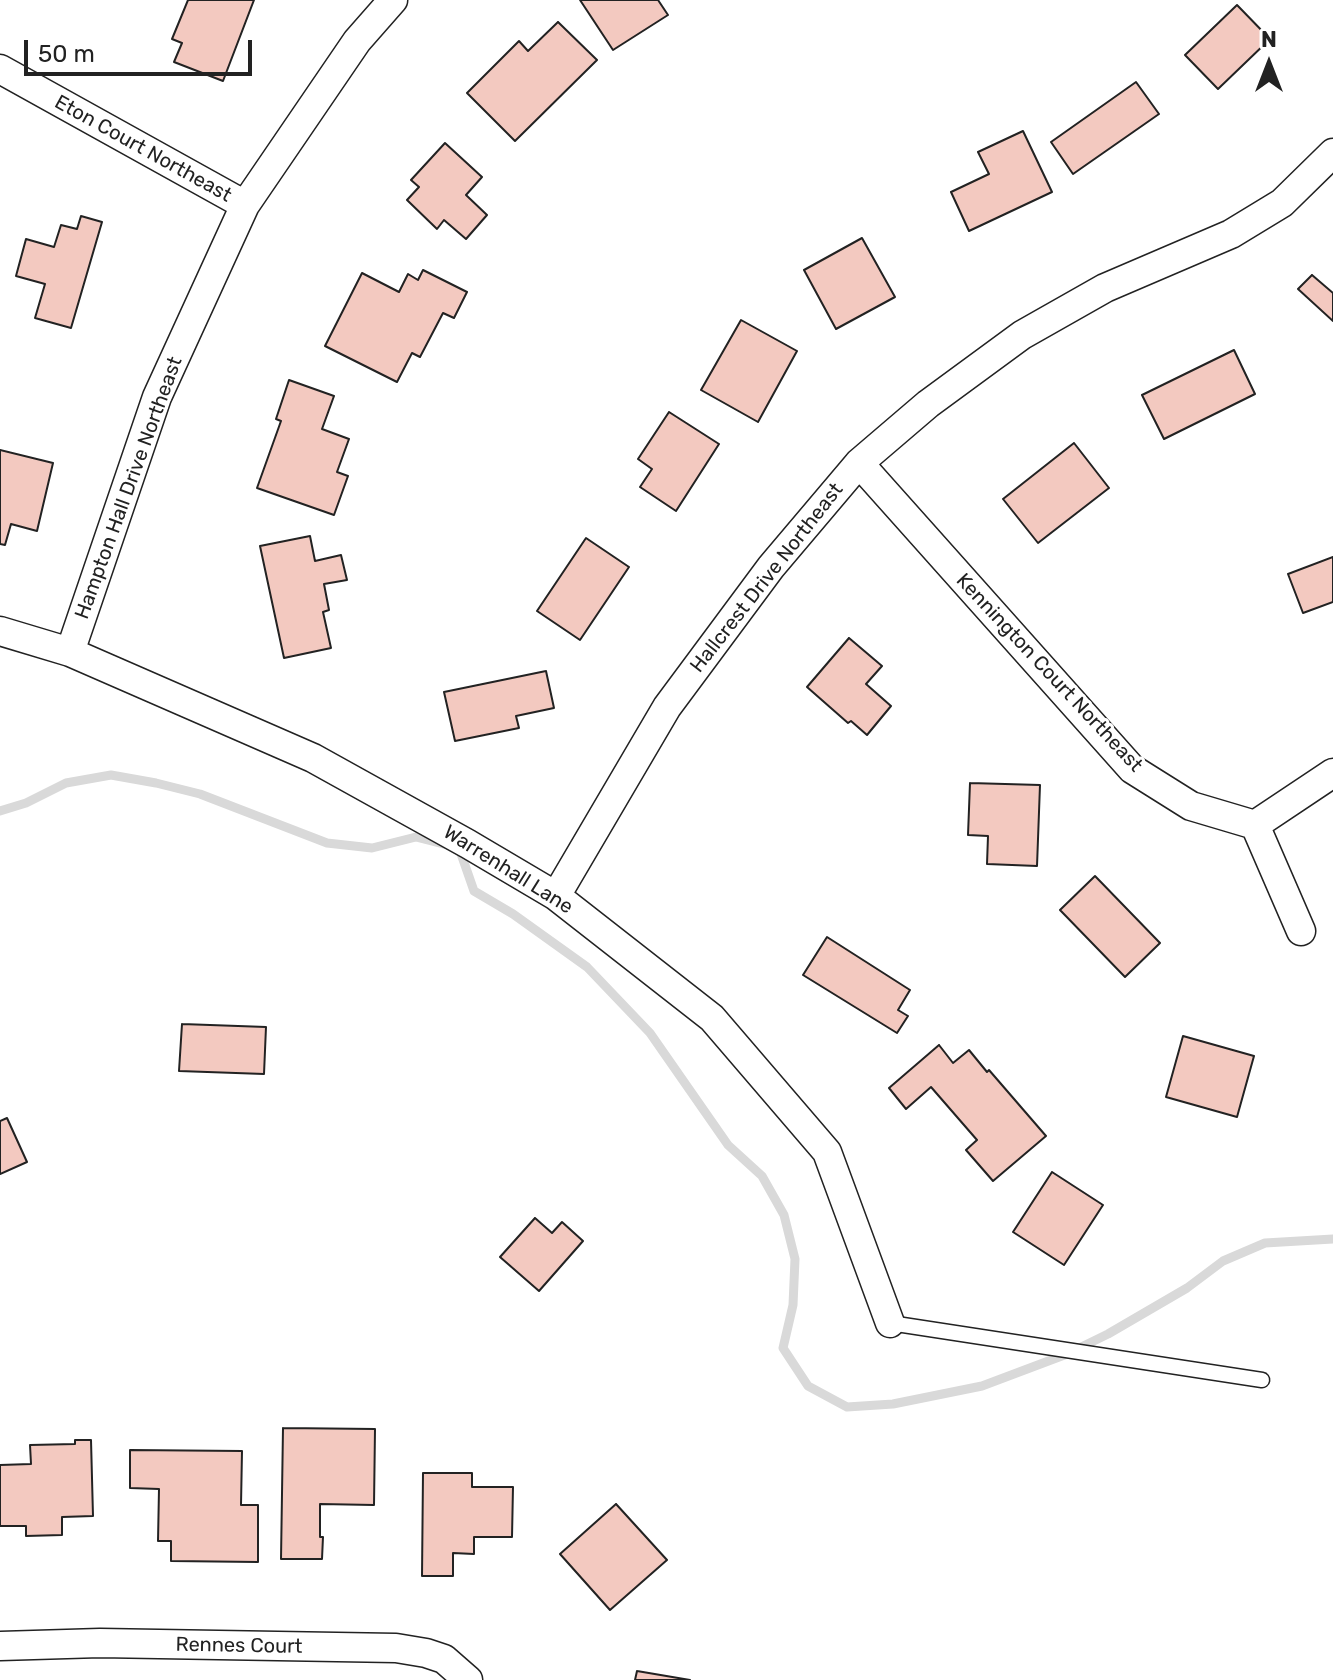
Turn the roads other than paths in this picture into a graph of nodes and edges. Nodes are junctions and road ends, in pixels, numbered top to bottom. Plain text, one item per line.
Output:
1 (393, 0) edge
2 (0, 69) edge
3 (1333, 153) edge
4 (245, 205) junction
5 (859, 463) junction
6 (0, 631) edge
7 (70, 652) junction
8 (1333, 773) edge
9 (1255, 825) junction
10 (556, 896) junction
11 (1301, 931) dead end
12 (890, 1323) joint
13 (1262, 1380) dead end
14 (0, 1646) edge
15 (468, 1680) edge

1 - 4 street, Hampton Hall Drive Northeast
2 - 4 street, Eton Court Northeast
3 - 5 street, Hallcrest Drive Northeast
4 - 7 street, Hampton Hall Drive Northeast
5 - 9 street, Kennington Court Northeast
5 - 10 street, Hallcrest Drive Northeast
6 - 7 street, Warrenhall Lane
7 - 10 street, Warrenhall Lane
8 - 9 street
9 - 11 street
10 - 12 street, Warrenhall Lane
12 - 13 lane
14 - 15 street, Rennes Court

